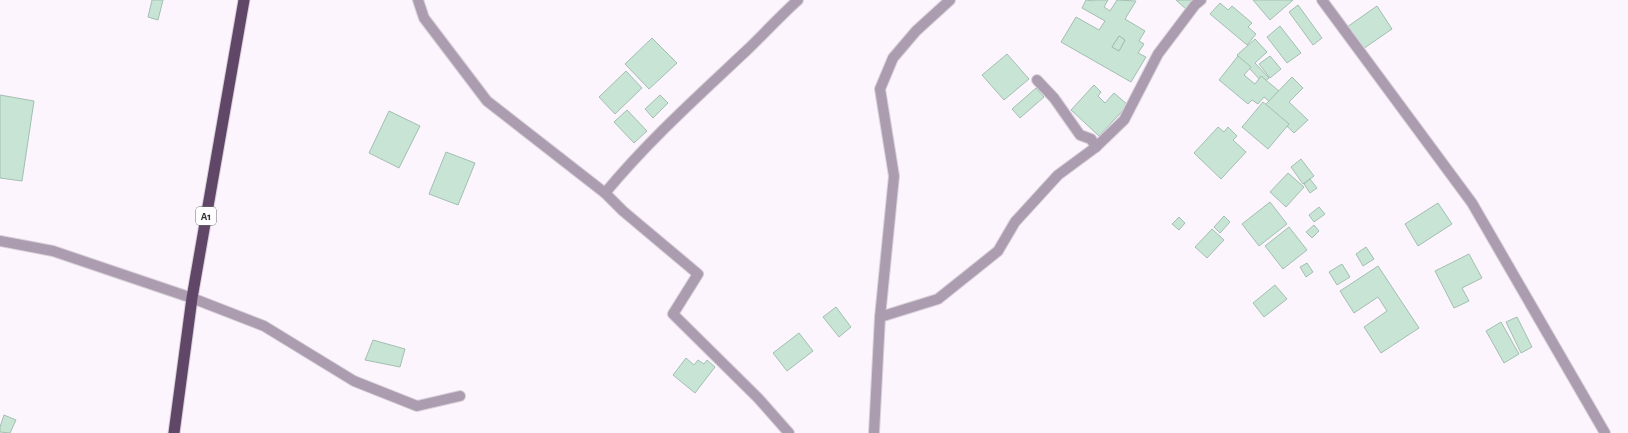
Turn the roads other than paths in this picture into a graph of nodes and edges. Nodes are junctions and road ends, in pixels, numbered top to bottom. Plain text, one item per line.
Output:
1 (244, 0) edge
2 (418, 0) edge
3 (798, 0) edge
4 (950, 0) edge
5 (1201, 0) edge
6 (1322, 0) edge
7 (1037, 80) dead end
8 (1096, 147) junction
9 (605, 193) junction
10 (0, 241) edge
11 (192, 298) junction
12 (880, 317) junction
13 (460, 396) dead end
14 (174, 433) edge
15 (789, 433) edge
16 (874, 433) edge
17 (1605, 433) edge

1 - 11 highway, A1
2 - 9 street
3 - 9 street
4 - 12 street
5 - 8 street
6 - 17 street
7 - 8 street
8 - 12 street
9 - 15 street
10 - 11 street
11 - 13 street
11 - 14 highway, A1
12 - 16 street

